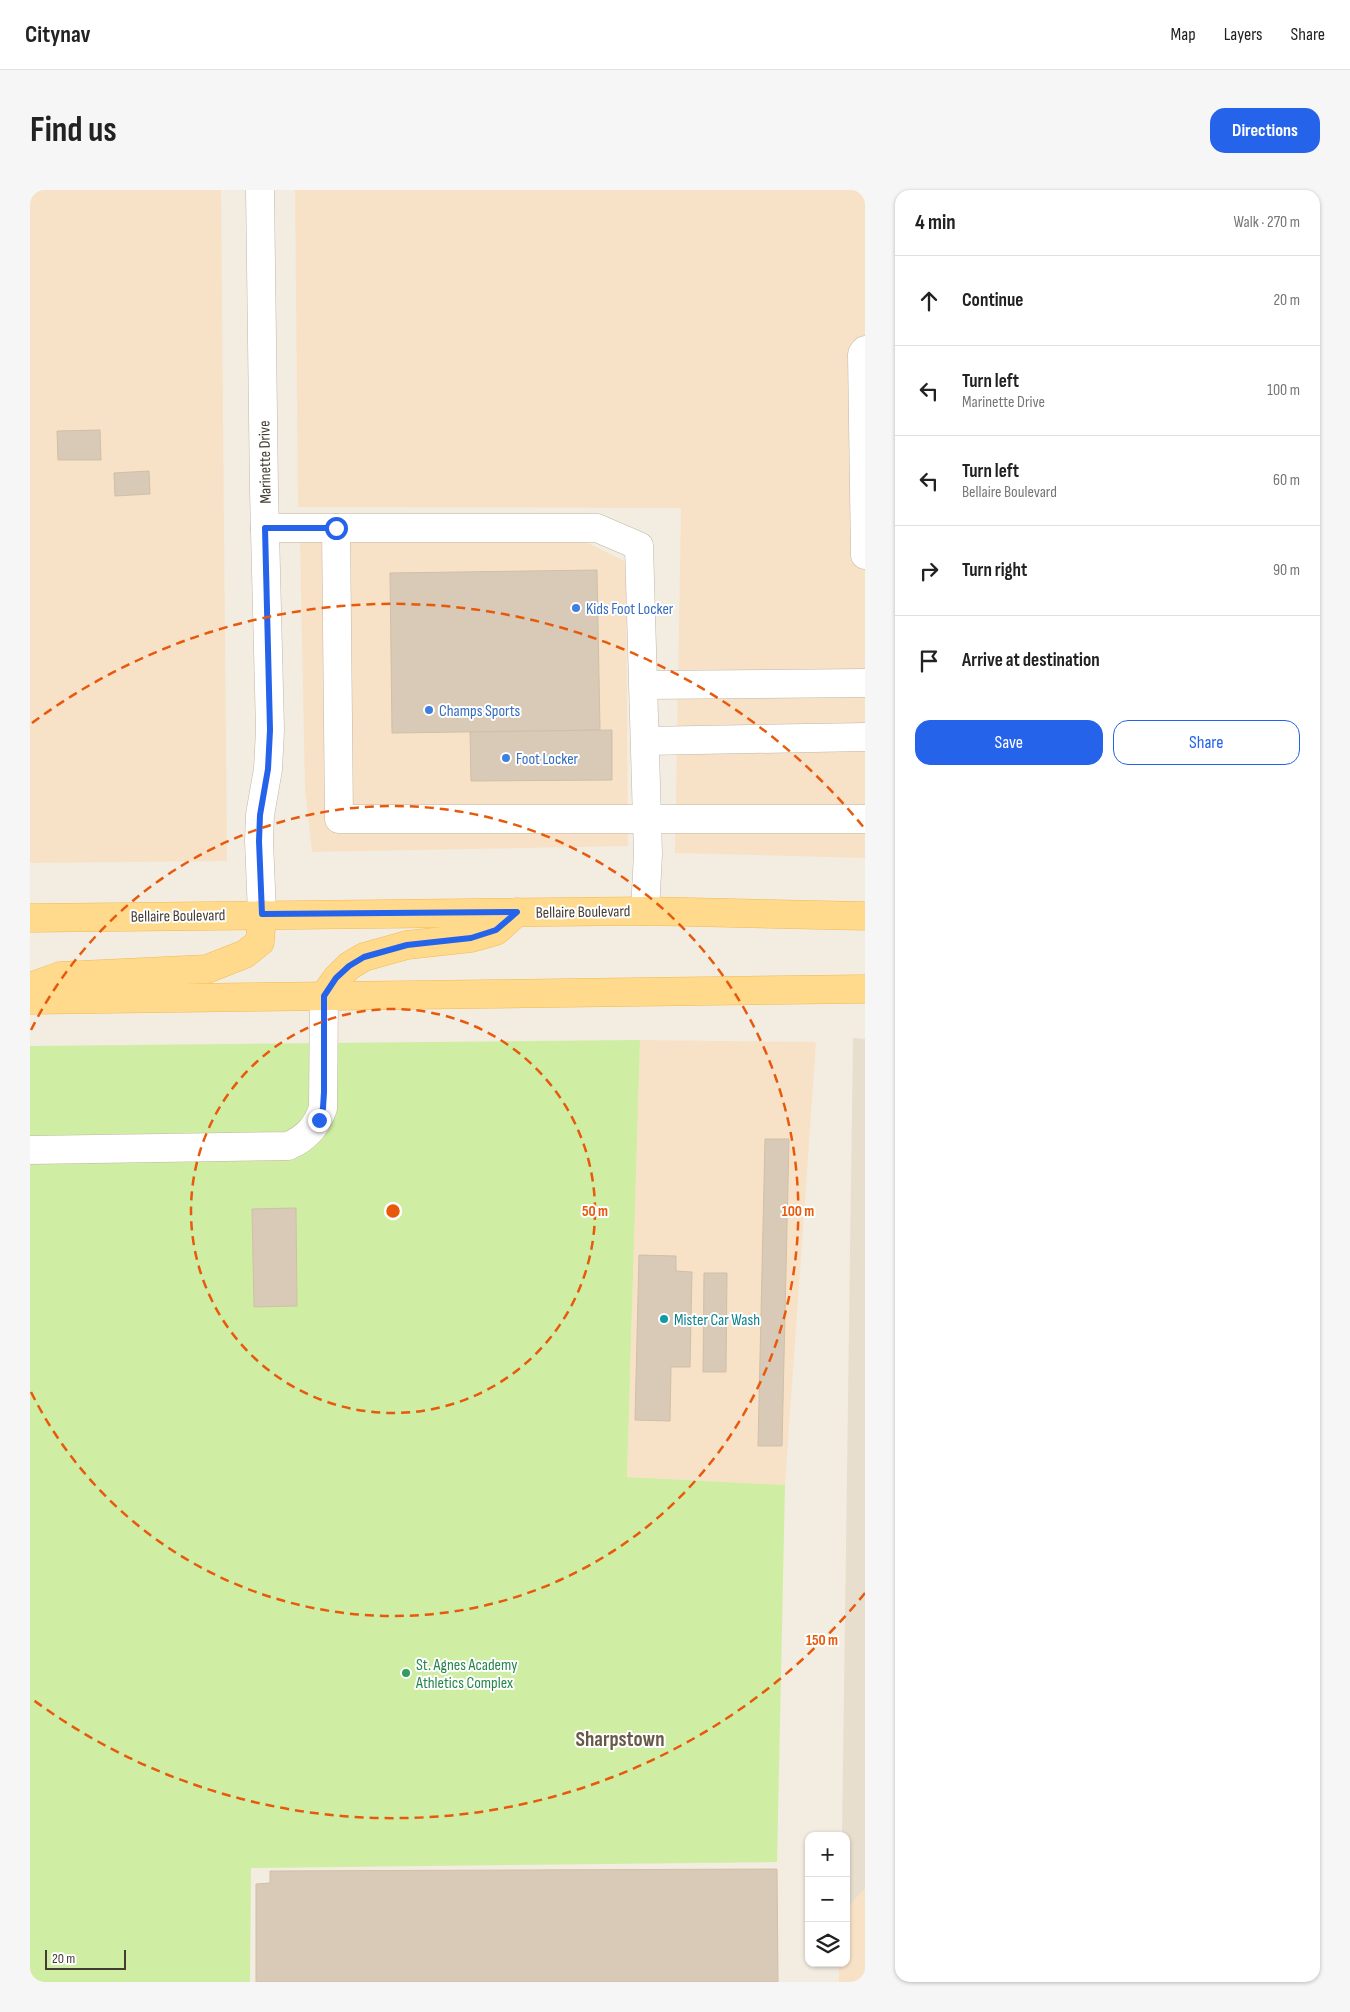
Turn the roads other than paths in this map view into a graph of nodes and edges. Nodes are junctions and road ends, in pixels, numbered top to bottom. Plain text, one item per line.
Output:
1 (260, 190) edge
2 (865, 350) edge
3 (265, 528) junction
4 (336, 528) junction
5 (865, 554) edge
6 (865, 683) edge
7 (644, 685) junction
8 (865, 738) edge
9 (645, 741) junction
10 (648, 820) junction
11 (865, 820) edge
12 (645, 911) junction
13 (517, 912) junction
14 (262, 914) junction
15 (865, 916) edge
16 (30, 918) edge
17 (30, 987) edge
18 (865, 989) edge
19 (324, 996) junction
20 (30, 1000) edge
21 (30, 1150) edge

1 - 3 street, Marinette Drive
2 - 5 street
3 - 4 street
3 - 14 street, Marinette Drive
4 - 7 street
4 - 10 street
6 - 7 street
7 - 9 street
8 - 9 street
9 - 10 street
10 - 11 street
10 - 12 street
12 - 13 main road, Bellaire Boulevard
12 - 15 main road, Bellaire Boulevard
13 - 14 main road, Bellaire Boulevard
13 - 19 main road
14 - 16 main road, Bellaire Boulevard
14 - 17 main road
18 - 19 main road
19 - 20 main road
19 - 21 street

